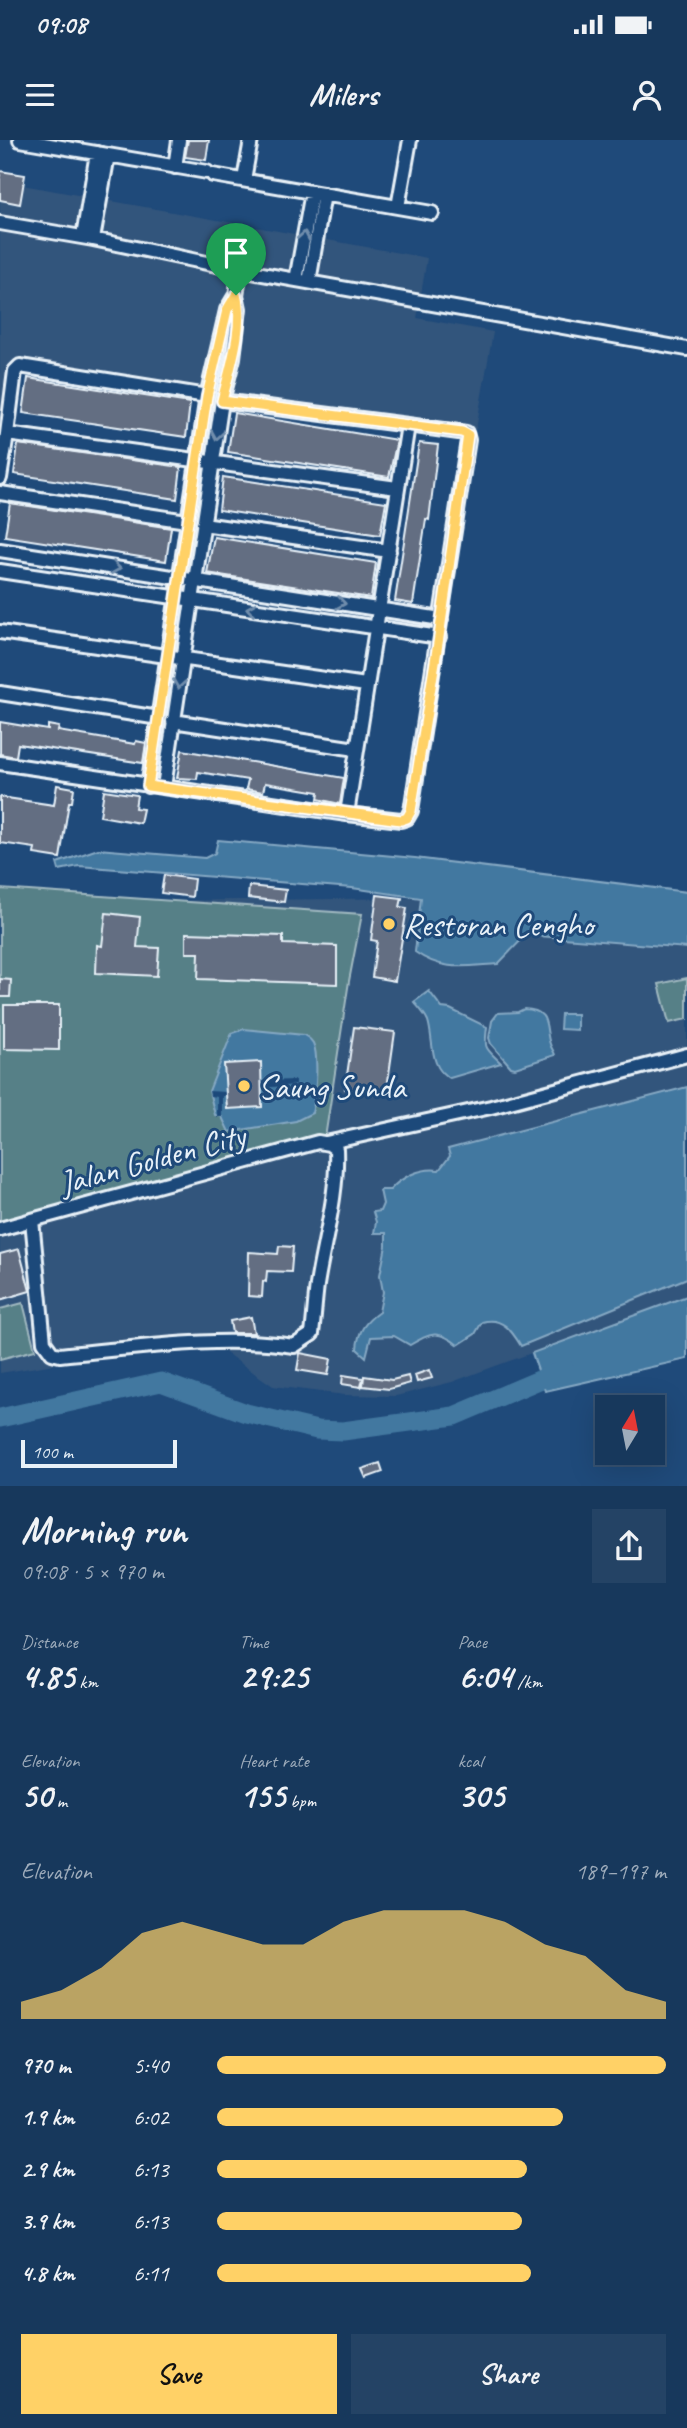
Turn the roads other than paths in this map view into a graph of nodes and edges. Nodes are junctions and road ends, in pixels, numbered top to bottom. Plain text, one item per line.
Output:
1 (21, 140) edge
2 (179, 140) edge
3 (251, 140) edge
4 (395, 140) edge
5 (410, 141) edge
6 (103, 154) junction
7 (175, 167) junction
8 (244, 180) junction
9 (318, 193) junction
10 (398, 207) junction
11 (432, 213) dead end
12 (0, 223) edge
13 (88, 238) junction
14 (240, 270) junction
15 (303, 281) junction
16 (236, 295) junction
17 (687, 349) edge
18 (218, 355) junction
19 (233, 358) junction
20 (207, 396) junction
21 (222, 401) junction
22 (408, 425) junction
23 (7, 434) junction
24 (197, 460) junction
25 (212, 463) junction
26 (0, 478) edge
27 (397, 488) junction
28 (0, 493) edge
29 (187, 521) junction
30 (203, 524) junction
31 (0, 550) edge
32 (389, 551) junction
33 (84, 564) junction
34 (0, 571) edge
35 (179, 579) junction
36 (194, 580) junction
37 (82, 584) junction
38 (286, 595) junction
39 (176, 598) junction
40 (191, 600) junction
41 (379, 609) junction
42 (284, 614) junction
43 (442, 619) junction
44 (376, 627) junction
45 (0, 632) edge
46 (439, 637) junction
47 (167, 657) junction
48 (182, 659) junction
49 (366, 685) junction
50 (0, 692) edge
51 (159, 718) junction
52 (173, 721) junction
53 (356, 749) junction
54 (0, 763) edge
55 (148, 786) junction
56 (163, 788) junction
57 (347, 814) junction
58 (687, 1055) edge
59 (322, 1143) junction
60 (32, 1220) junction
61 (0, 1229) edge

1 - 6 street
2 - 7 street
3 - 8 street
4 - 5 street
5 - 10 street
6 - 7 street
6 - 13 street
7 - 8 street
8 - 9 street
9 - 10 street
9 - 15 street
10 - 11 street
12 - 13 street
13 - 14 street
14 - 15 street
14 - 16 street
15 - 17 street
16 - 18 street
16 - 19 street
18 - 19 street
18 - 20 street
19 - 21 street
20 - 23 street
20 - 24 street
21 - 22 street
21 -> 25 street
22 - 27 street
22 - 43 street
23 - 24 street
23 - 26 street
24 - 25 street
24 - 29 street
25 - 27 street
25 - 30 street
27 - 32 street
28 - 29 street
29 - 35 street
30 - 32 street
30 - 36 street
31 - 33 street
32 - 41 street
33 -> 35 street
33 - 37 street
34 - 37 street
35 - 36 street
35 - 39 street
36 - 38 street
36 - 40 street
37 - 39 street
38 -> 41 street
38 - 42 street
39 - 40 street
39 - 47 street
42 -> 40 street
40 - 48 street
41 - 43 street
41 - 44 street
42 - 44 street
43 - 46 street
44 - 46 street
44 - 49 street
45 - 47 street
46 - 57 street
47 - 48 street
47 - 51 street
48 - 49 street
48 -> 52 street
49 - 53 street
50 - 51 street
51 - 55 street
52 - 53 street
52 - 56 street
53 - 57 street
54 - 55 street
55 - 56 street
56 - 57 street
58 - 59 street, Jalan Golden City
59 - 60 street, Jalan Golden City
59 - 60 street
60 - 61 street, Jalan Golden City

